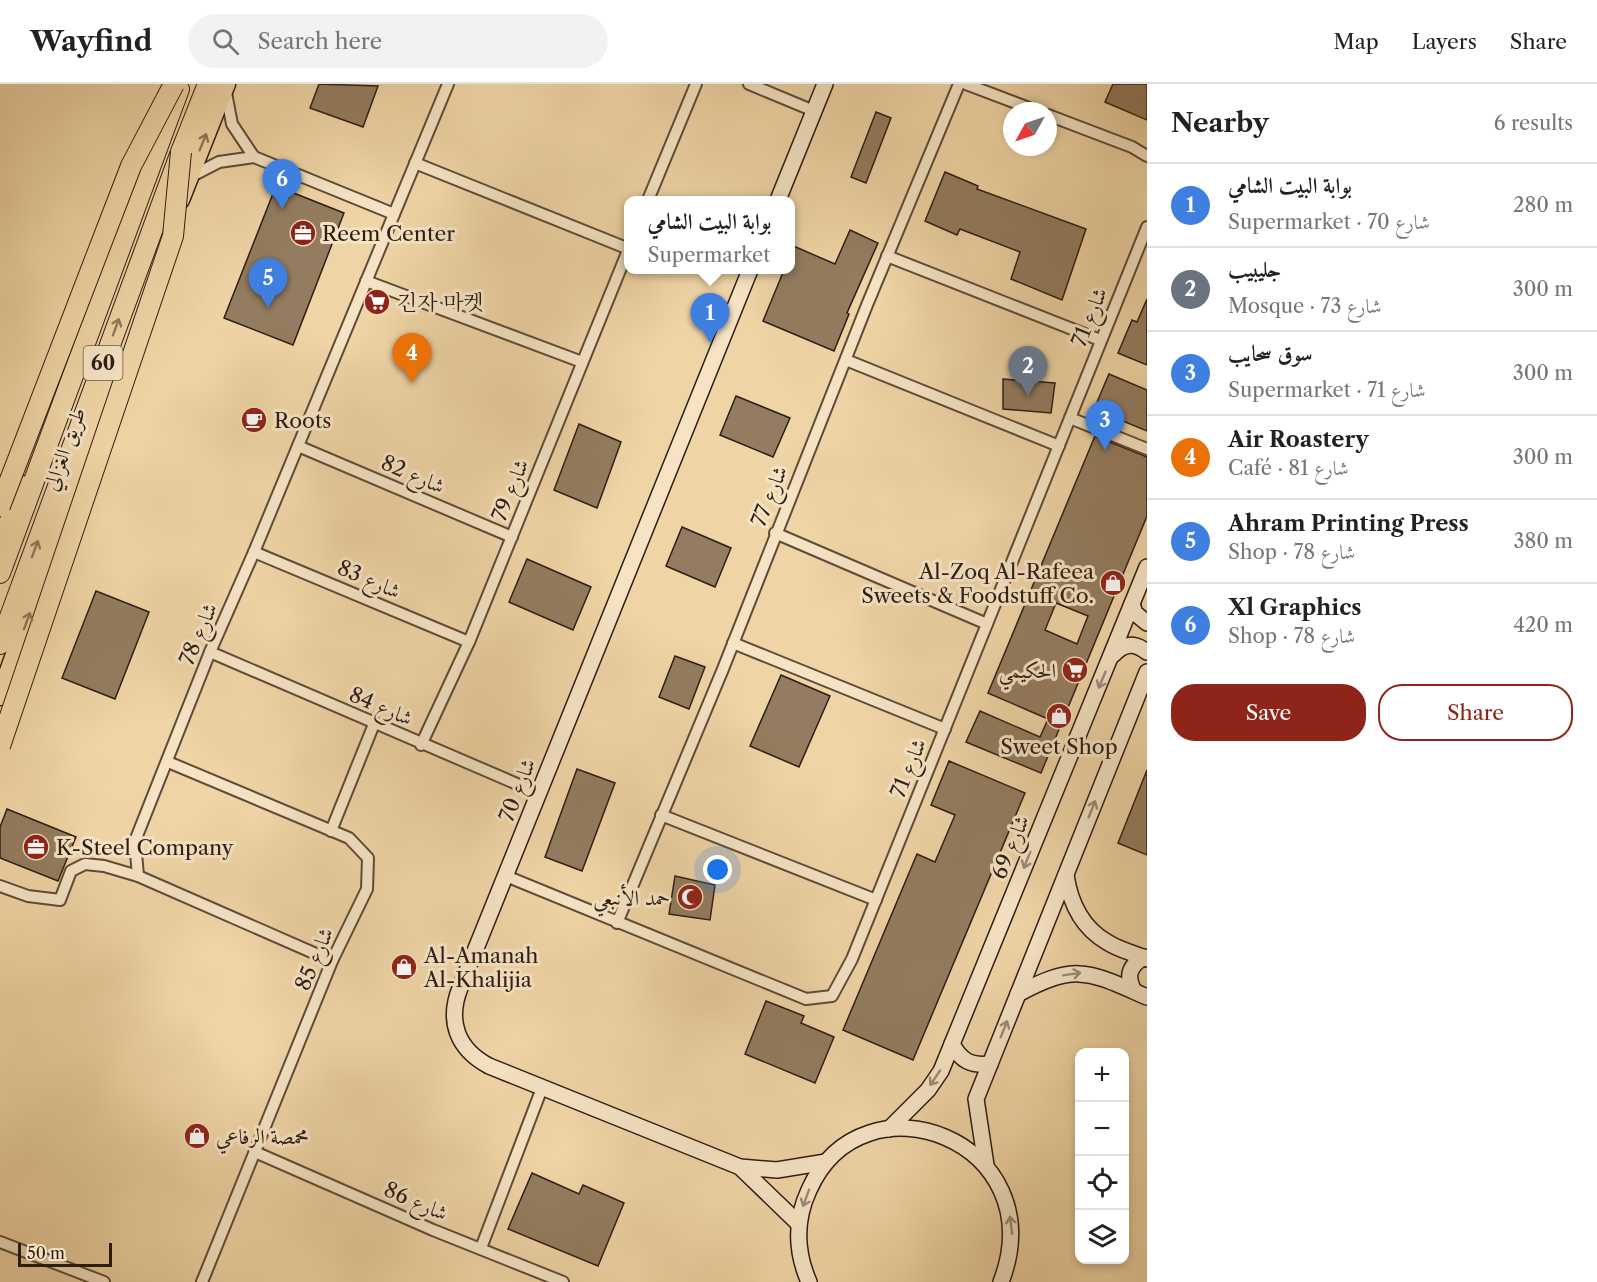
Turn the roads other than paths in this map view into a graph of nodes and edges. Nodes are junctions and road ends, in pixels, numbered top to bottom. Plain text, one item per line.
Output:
1 (173, 84) edge
2 (181, 84) edge
3 (208, 84) edge
4 (226, 84) edge
5 (447, 84) edge
6 (696, 84) edge
7 (748, 84) edge
8 (825, 84) edge
9 (959, 84) edge
10 (966, 84) edge
11 (1013, 102) edge
12 (814, 111) junction
13 (1057, 118) edge
14 (181, 152) junction
15 (1147, 156) edge
16 (254, 157) junction
17 (415, 163) junction
18 (188, 179) junction
19 (650, 196) edge
20 (780, 196) edge
21 (394, 214) junction
22 (1147, 227) edge
23 (624, 246) edge
24 (887, 256) junction
25 (624, 260) edge
26 (748, 274) edge
27 (366, 281) junction
28 (1100, 340) junction
29 (846, 360) junction
30 (582, 362) junction
31 (1071, 418) junction
32 (298, 446) junction
33 (1059, 446) junction
34 (1147, 449) edge
35 (0, 506) edge
36 (775, 533) junction
37 (512, 537) junction
38 (0, 544) edge
39 (254, 552) junction
40 (1147, 567) edge
41 (0, 573) edge
42 (1132, 604) junction
43 (1147, 623) edge
44 (987, 624) junction
45 (469, 642) junction
46 (733, 643) junction
47 (0, 644) edge
48 (210, 652) junction
49 (1147, 652) edge
50 (1113, 655) junction
51 (1147, 672) edge
52 (0, 696) edge
53 (374, 724) junction
54 (945, 729) junction
55 (422, 745) junction
56 (0, 746) edge
57 (168, 762) junction
58 (538, 793) junction
59 (661, 815) junction
60 (332, 831) junction
61 (1066, 875) junction
62 (138, 876) junction
63 (506, 876) junction
64 (0, 886) edge
65 (876, 900) junction
66 (617, 923) junction
67 (1145, 958) edge
68 (333, 961) junction
69 (1018, 994) junction
70 (1140, 994) edge
71 (952, 1044) junction
72 (990, 1064) junction
73 (542, 1088) junction
74 (889, 1129) junction
75 (255, 1152) junction
76 (826, 1162) junction
77 (986, 1165) junction
78 (740, 1167) junction
79 (799, 1224) junction
80 (0, 1242) edge
81 (482, 1248) junction
82 (104, 1282) edge
83 (202, 1282) edge
84 (563, 1282) edge
85 (809, 1282) edge
86 (1001, 1282) edge

1 - 35 highway, bridge
1 - 38 main road, طريق الغزالي
2 - 41 highway, طريق الغزالي / 60
3 - 14 highway, طريق الغزالي / 60
4 - 16 street
18 -> 4 main road, طريق الغزالي
5 - 17 street, شارع 78
6 - 19 street
7 - 12 street
8 - 12 street
9 - 24 street, شارع 77
10 - 11 street
12 - 20 street
13 - 15 street
47 -> 14 highway, طريق الغزالي / 60, bridge
14 - 56 highway, bridge
16 - 18 street
16 - 21 street
17 - 21 street, شارع 78
17 - 23 street
52 -> 18 main road, طريق الغزالي
21 - 27 street, شارع 78
22 - 28 street, شارع 71
24 - 28 street
24 - 29 street, شارع 77
25 - 30 street, شارع 79
26 - 58 street, شارع 70
27 - 30 street
27 - 32 street, شارع 78
28 - 31 street, شارع 71
29 - 33 street
29 - 36 street, شارع 77
30 - 37 street, شارع 79
31 - 33 street, شارع 71
31 - 34 street
32 - 37 street, شارع 82
32 - 39 street, شارع 78
33 - 44 street, شارع 71
36 - 44 street
36 - 46 street, شارع 77
37 - 45 street, شارع 79
39 - 45 street, شارع 83
39 - 48 street, شارع 78
40 - 42 street, شارع 69
42 - 43 street
42 - 50 street, شارع 69
44 - 54 street, شارع 71
45 - 55 street, شارع 79
46 - 54 street
46 - 59 street, شارع 77
48 - 53 street, شارع 84
48 - 57 street, شارع 78
49 - 50 street
50 -> 71 street, شارع 69
61 -> 51 street
53 - 55 street, شارع 84
53 - 60 street
54 - 65 street, شارع 71
55 - 58 street, شارع 84
57 - 60 street, شارع 85
57 - 62 street, شارع 78
58 - 63 street, شارع 70
59 - 65 street
59 - 66 street, شارع 77
60 - 68 street, شارع 85
61 - 67 street
61 - 69 street
62 - 64 street
62 - 68 street
63 - 66 street, شارع 71
63 - 73 street, شارع 70
65 - 66 street, شارع 71
67 - 70 street
68 - 75 street, شارع 85
69 -> 70 street
72 -> 69 street
71 - 72 street
71 -> 74 street, شارع 69
72 - 77 street
73 - 78 street, شارع 70
73 - 81 street
74 - 76 street
74 - 77 street
75 - 81 street, شارع 86
75 - 83 street, شارع 85
76 - 78 street, شارع 70
76 -> 79 street
86 -> 77 street
78 - 79 street, شارع 70
79 - 85 street
80 - 82 street
81 - 84 street, شارع 86

